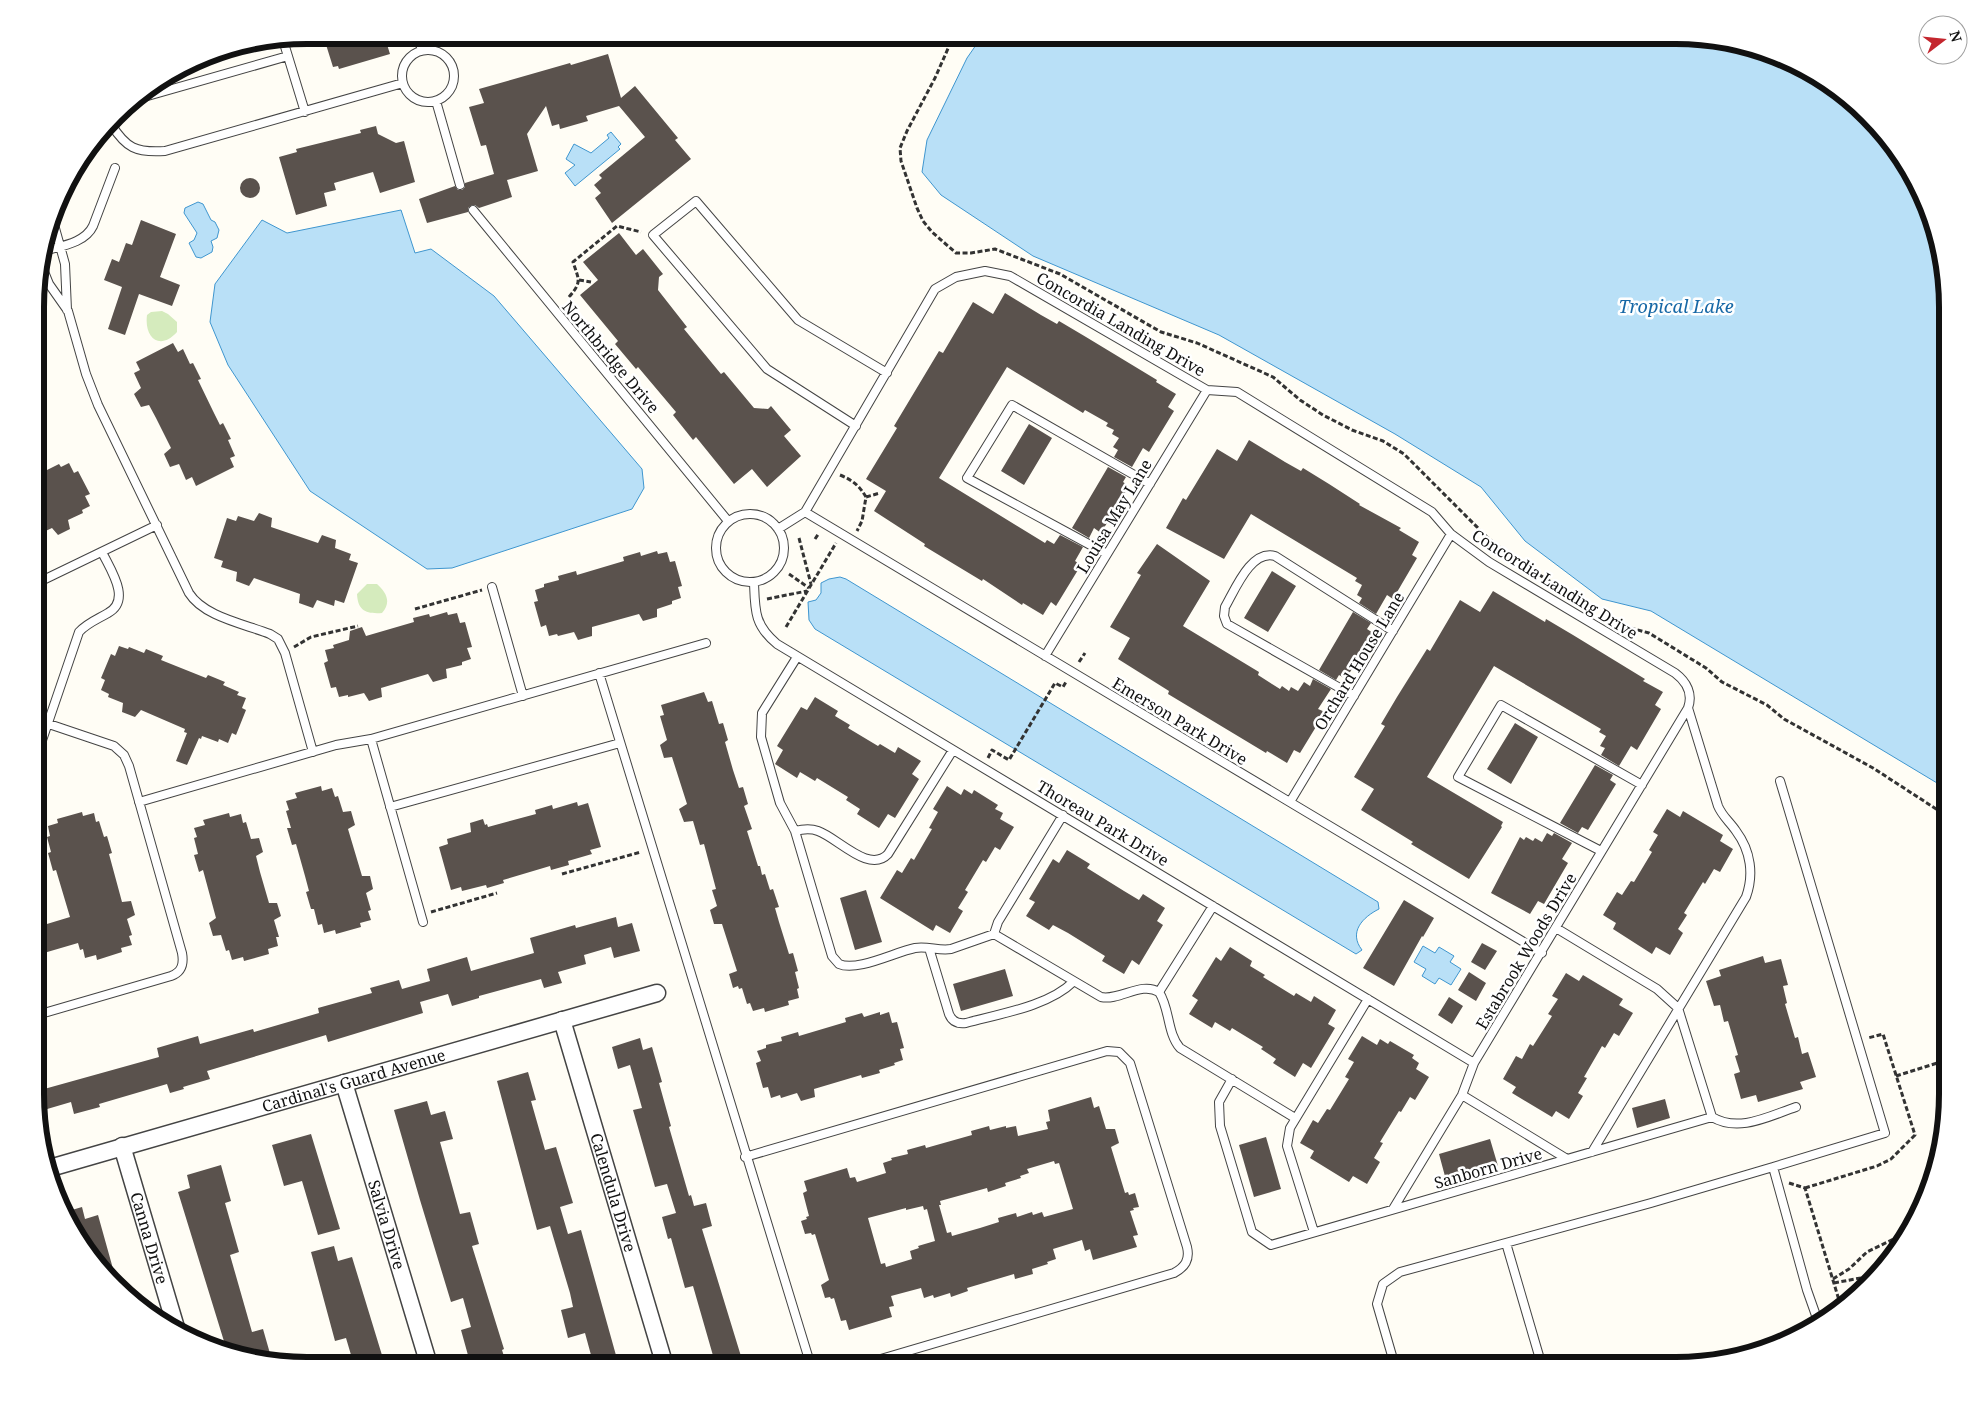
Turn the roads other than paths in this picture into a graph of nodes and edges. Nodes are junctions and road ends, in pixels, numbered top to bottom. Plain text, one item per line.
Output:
1 (285, 44) edge
2 (420, 44) edge
3 (422, 50) junction
4 (288, 56) junction
5 (402, 82) junction
6 (151, 95) edge
7 (436, 101) junction
8 (304, 112) junction
9 (114, 128) edge
10 (115, 168) dead end
11 (460, 185) dead end
12 (473, 210) dead end
13 (56, 230) edge
14 (60, 246) junction
15 (50, 249) edge
16 (46, 276) edge
17 (68, 311) junction
18 (886, 373) junction
19 (1207, 390) junction
20 (856, 426) junction
21 (1150, 484) junction
22 (805, 512) junction
23 (728, 521) junction
24 (157, 525) junction
25 (778, 529) junction
26 (1451, 534) junction
27 (102, 552) junction
28 (1107, 554) junction
29 (44, 581) edge
30 (754, 582) junction
31 (492, 587) road end
32 (1393, 631) junction
33 (706, 643) dead end
34 (1045, 656) junction
35 (798, 657) junction
36 (599, 673) junction
37 (523, 696) junction
38 (1354, 696) junction
39 (1688, 708) junction
40 (44, 722) edge
41 (48, 723) junction
42 (44, 735) edge
43 (371, 739) junction
44 (620, 743) junction
45 (954, 750) junction
46 (313, 752) junction
47 (1780, 781) dead end
48 (1642, 785) junction
49 (139, 802) junction
50 (1290, 802) junction
51 (390, 808) junction
52 (1062, 815) junction
53 (794, 831) junction
54 (1601, 851) junction
55 (1213, 906) junction
56 (422, 919) road end
57 (1556, 928) junction
58 (994, 934) junction
59 (930, 948) junction
60 (1542, 953) junction
61 (1073, 982) junction
62 (657, 992) dead end
63 (1159, 992) junction
64 (1368, 999) junction
65 (1678, 1008) junction
66 (44, 1013) edge
67 (562, 1020) junction
68 (1474, 1063) junction
69 (1232, 1079) junction
70 (344, 1083) junction
71 (1462, 1094) junction
72 (1796, 1108) dead end
73 (1712, 1117) junction
74 (1294, 1118) junction
75 (122, 1146) junction
76 (1592, 1152) junction
77 (745, 1156) junction
78 (1567, 1159) junction
79 (54, 1167) edge
80 (1773, 1167) junction
81 (1392, 1209) junction
82 (1314, 1232) junction
83 (1506, 1243) junction
84 (1816, 1317) edge
85 (175, 1322) edge
86 (426, 1357) edge
87 (662, 1357) edge
88 (807, 1357) edge
89 (888, 1357) edge
90 (1392, 1357) edge
91 (1539, 1357) edge

1 - 4 lane
2 - 3 lane
3 - 5 lane
3 - 7 lane
4 - 6 lane
4 - 8 lane
5 - 7 lane
5 - 8 lane
7 - 11 lane
8 - 9 lane
10 - 14 lane
12 - 23 lane, Northbridge Drive
13 - 14 lane
14 - 15 lane
14 - 17 lane
16 - 17 lane
17 - 24 lane
18 - 19 lane, Concordia Landing Drive
18 - 20 lane, Concordia Landing Drive
18 - 20 lane
19 - 21 lane, Louisa May Lane
19 - 26 lane, Concordia Landing Drive
20 - 22 lane, Concordia Landing Drive
21 - 28 lane, Louisa May Lane
21 - 28 lane
22 - 25 lane, Concordia Landing Drive
22 - 34 lane, Emerson Park Drive
23 - 25 lane
23 - 30 lane
24 - 27 lane
24 - 46 lane
25 - 30 lane
26 - 32 lane, Orchard House Lane
26 - 39 lane, Concordia Landing Drive
27 - 29 lane
27 - 41 lane
28 - 34 lane, Louisa May Lane
30 - 35 lane, Thoreau Park Drive
31 - 37 lane
32 - 38 lane, Orchard House Lane
32 - 38 lane
33 - 36 lane
34 - 50 lane, Emerson Park Drive
35 - 45 lane, Thoreau Park Drive
35 - 53 lane
36 - 37 lane
36 - 44 lane
37 - 43 lane
38 - 50 lane, Orchard House Lane
39 - 48 lane, Estabrook Woods Drive
39 - 65 lane, Concordia Landing Drive
40 - 41 lane
41 - 42 lane
41 - 49 lane
43 - 46 lane
43 - 51 lane
44 - 51 lane
44 - 77 lane
45 - 52 lane, Thoreau Park Drive
45 - 53 lane
46 - 49 lane
47 - 80 lane
48 - 54 lane, Estabrook Woods Drive
48 - 54 lane
49 - 66 lane
50 - 60 lane, Emerson Park Drive
51 - 56 lane
52 - 55 lane, Thoreau Park Drive
52 - 58 lane
53 - 59 lane
54 - 57 lane, Estabrook Woods Drive
55 - 63 lane
55 - 64 lane, Thoreau Park Drive
57 - 60 lane, Estabrook Woods Drive
57 - 65 lane
58 - 59 lane
58 - 61 lane
59 - 61 lane
60 - 68 lane, Estabrook Woods Drive
61 - 63 lane
62 - 67 street, Cardinal's Guard Avenue
63 - 69 lane
64 - 68 lane, Thoreau Park Drive
64 - 74 lane
65 - 73 lane
65 - 76 lane, Concordia Landing Drive
67 - 70 street, Cardinal's Guard Avenue
67 - 87 street, Calendula Drive
68 - 71 lane, Estabrook Woods Drive
69 - 74 lane
69 - 82 lane, Sanborn Drive
70 - 75 street, Cardinal's Guard Avenue
70 - 86 street, Salvia Drive
71 - 78 lane
71 - 81 lane, Estabrook Woods Drive
72 - 73 lane
73 - 76 lane, Sanborn Drive
74 - 82 lane
75 - 79 street, Cardinal's Guard Avenue
75 - 85 street, Canna Drive
76 - 78 lane, Sanborn Drive
77 - 88 lane
77 - 89 lane
78 - 81 lane, Sanborn Drive
80 - 83 lane
80 - 84 lane
81 - 82 lane, Sanborn Drive
83 - 90 lane
83 - 91 lane

